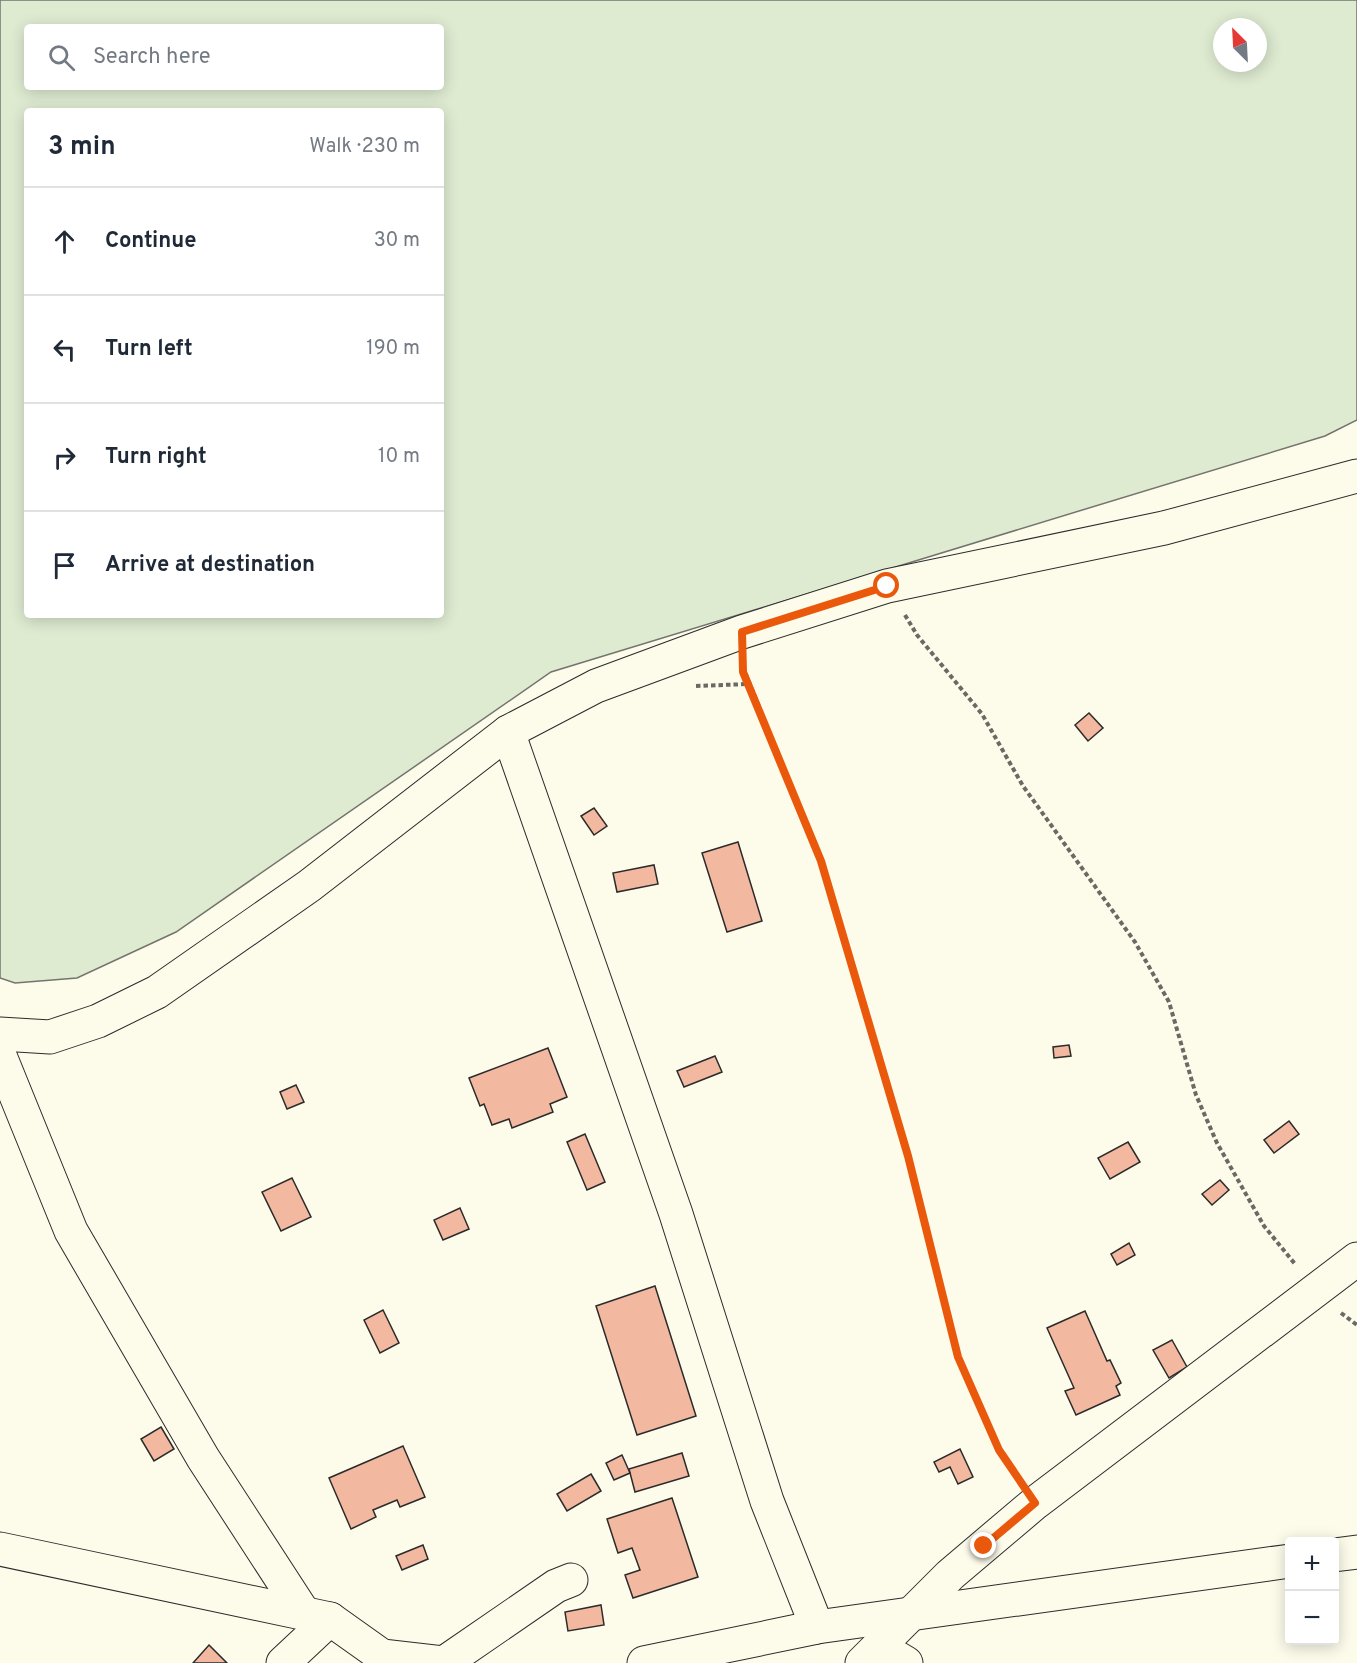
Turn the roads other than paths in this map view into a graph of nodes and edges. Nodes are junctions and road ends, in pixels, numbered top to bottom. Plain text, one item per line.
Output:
1 (1357, 476) edge
2 (508, 732) junction
3 (0, 1034) edge
4 (0, 1056) edge
5 (1357, 1259) edge
6 (0, 1549) edge
7 (1357, 1552) edge
8 (1339, 1554) edge
9 (1285, 1562) edge
10 (572, 1580) dead end
11 (913, 1612) junction
12 (316, 1615) junction
13 (818, 1627) junction
14 (883, 1658) edge
15 (384, 1660) edge
16 (283, 1663) edge
17 (444, 1663) edge
18 (645, 1663) edge

1 - 2 street
2 - 3 street
2 - 13 street
4 - 12 street
5 - 11 street
6 - 12 street
7 - 8 street
9 - 11 street
10 - 17 street
11 - 13 street
11 - 14 street
12 - 15 street
12 - 16 street
13 - 18 street
15 - 17 street

